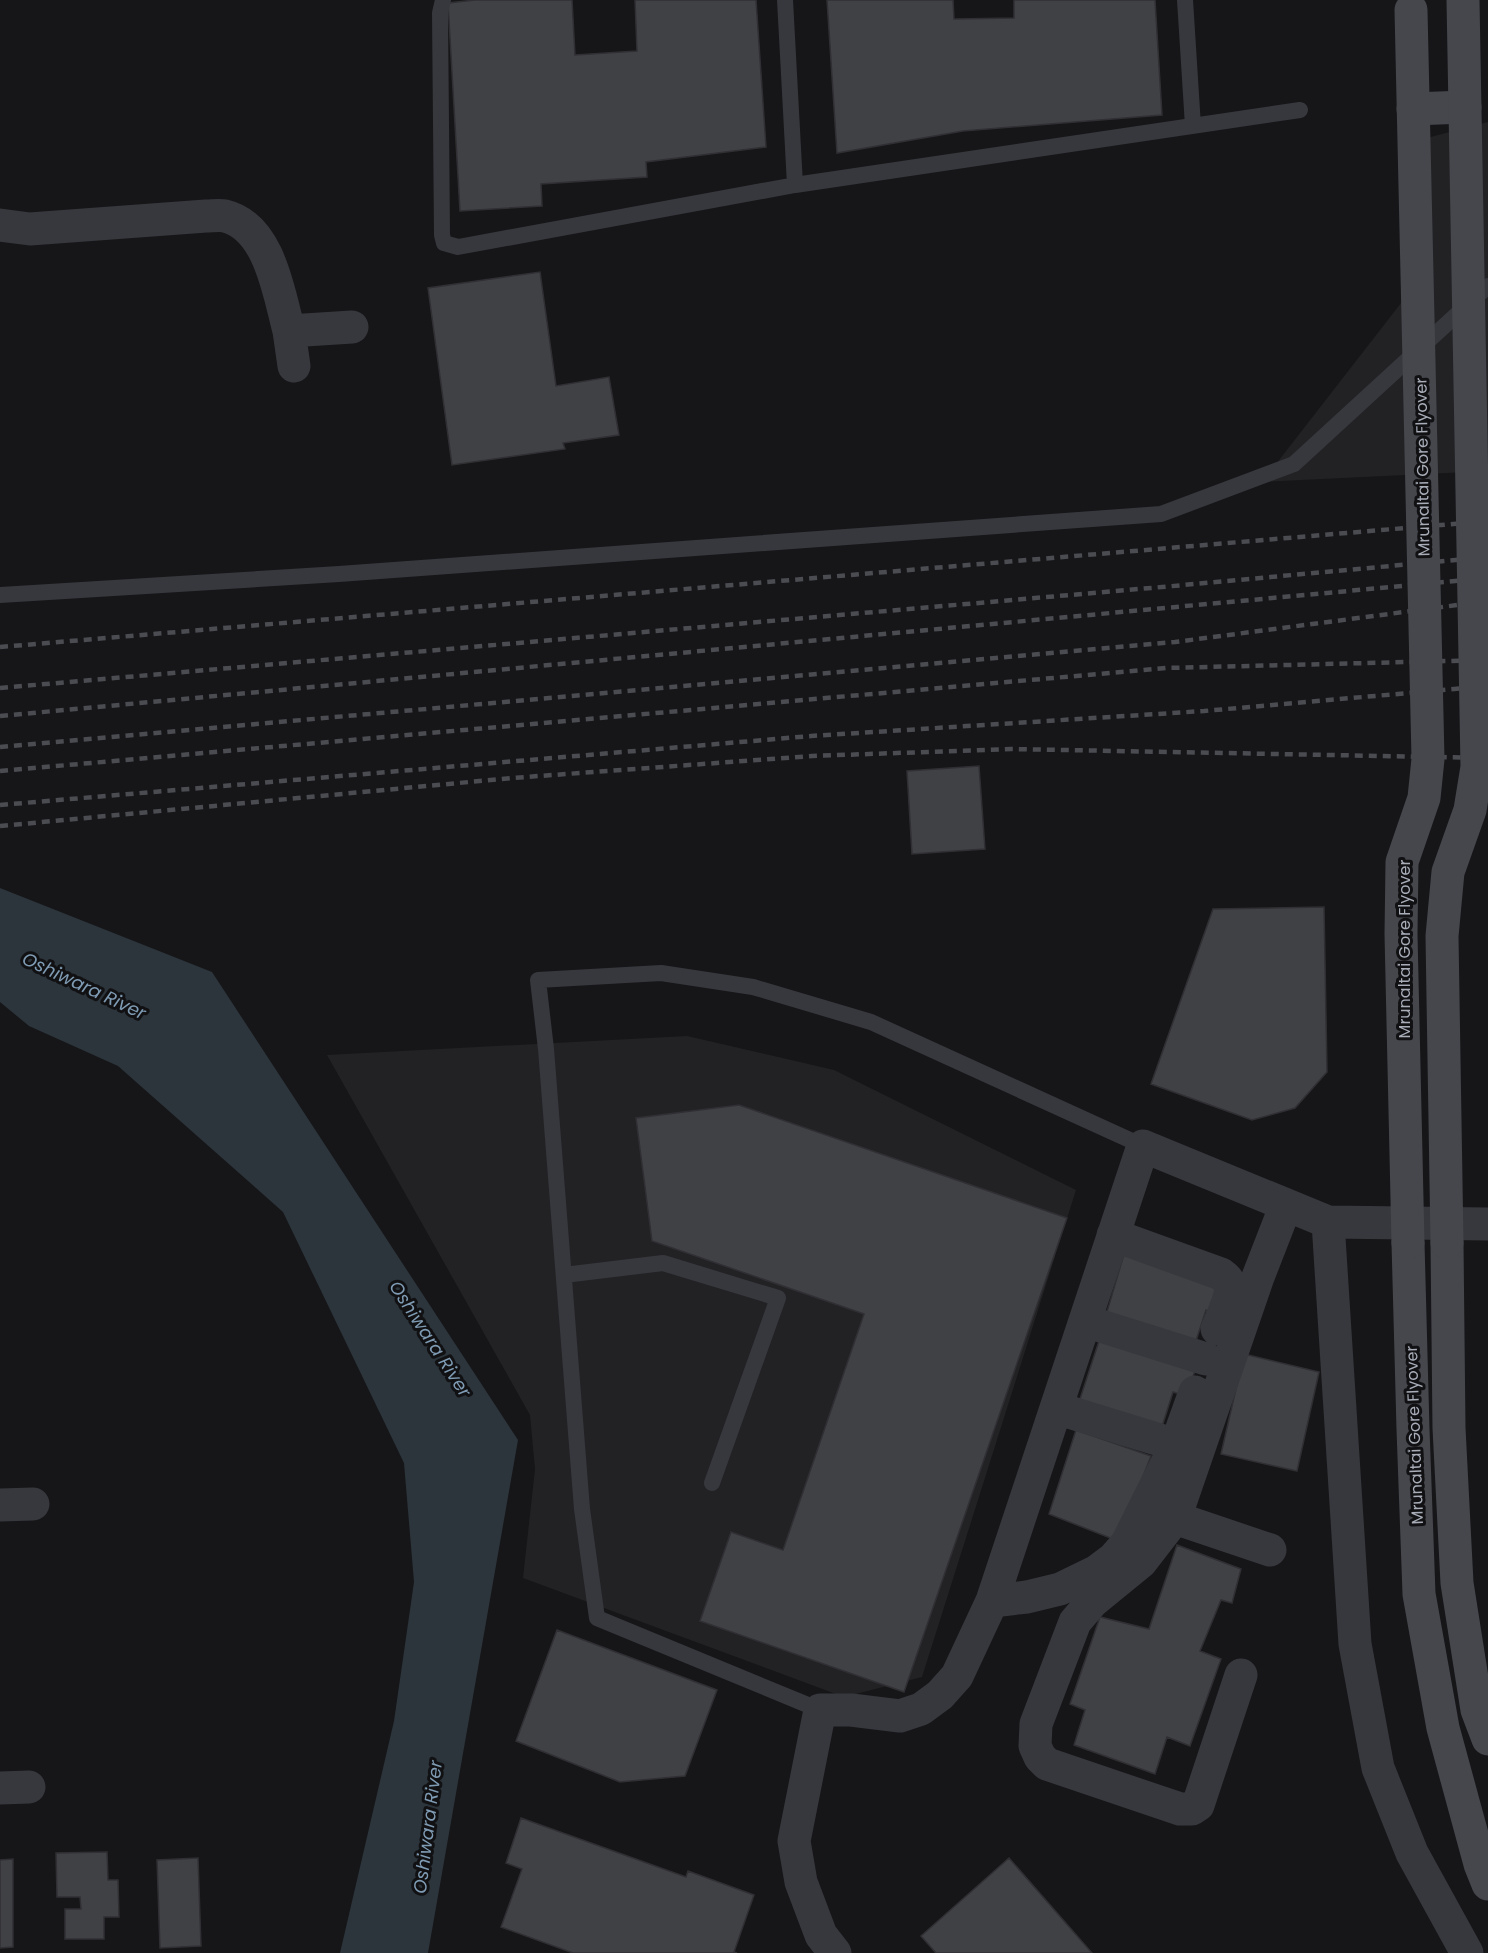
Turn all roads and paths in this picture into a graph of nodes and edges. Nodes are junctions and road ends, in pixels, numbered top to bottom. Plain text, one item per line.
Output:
1 (443, 0) edge
2 (785, 0) edge
3 (1185, 0) edge
4 (1463, 0) edge
5 (1411, 3) edge
6 (1465, 107) junction
7 (1413, 109) junction
8 (1300, 110) dead end
9 (1193, 126) junction
10 (795, 185) junction
11 (0, 225) edge
12 (1488, 286) edge
13 (352, 327) dead end
14 (289, 331) junction
15 (294, 366) dead end
16 (0, 596) edge
17 (1143, 1146) junction
18 (1286, 1205) junction
19 (1328, 1222) junction
20 (1488, 1224) edge
21 (1113, 1235) junction
22 (564, 1275) junction
23 (1085, 1322) junction
24 (1206, 1359) junction
25 (1056, 1408) junction
26 (1176, 1445) junction
27 (712, 1483) dead end
28 (33, 1504) dead end
29 (0, 1505) edge
30 (1175, 1518) junction
31 (1270, 1550) dead end
32 (992, 1601) junction
33 (1241, 1675) dead end
34 (820, 1710) junction
35 (1488, 1739) edge
36 (1488, 1884) edge
37 (835, 1953) edge
38 (1467, 1953) edge

1 - 10 lane
2 - 10 lane
3 - 9 lane
4 - 6 main road, bridge
5 - 7 main road, Mrunaltai Gore Flyover, bridge
6 - 7 main road
6 - 35 main road, bridge
7 - 36 main road, Mrunaltai Gore Flyover, bridge
8 - 9 lane
9 - 10 lane
11 - 14 street
12 - 16 lane
13 - 14 street
14 - 15 street
17 - 18 street
17 - 21 street
17 - 22 lane
18 - 19 street
18 - 30 street
19 - 20 street
19 - 38 street
21 - 23 street
21 - 24 street
22 - 27 lane
22 - 34 lane
23 - 24 street
23 - 25 street
24 - 26 street
25 - 26 street
25 - 32 street
26 - 32 street
28 - 29 street
30 - 31 street
30 - 33 street
32 - 34 street
34 - 37 street

